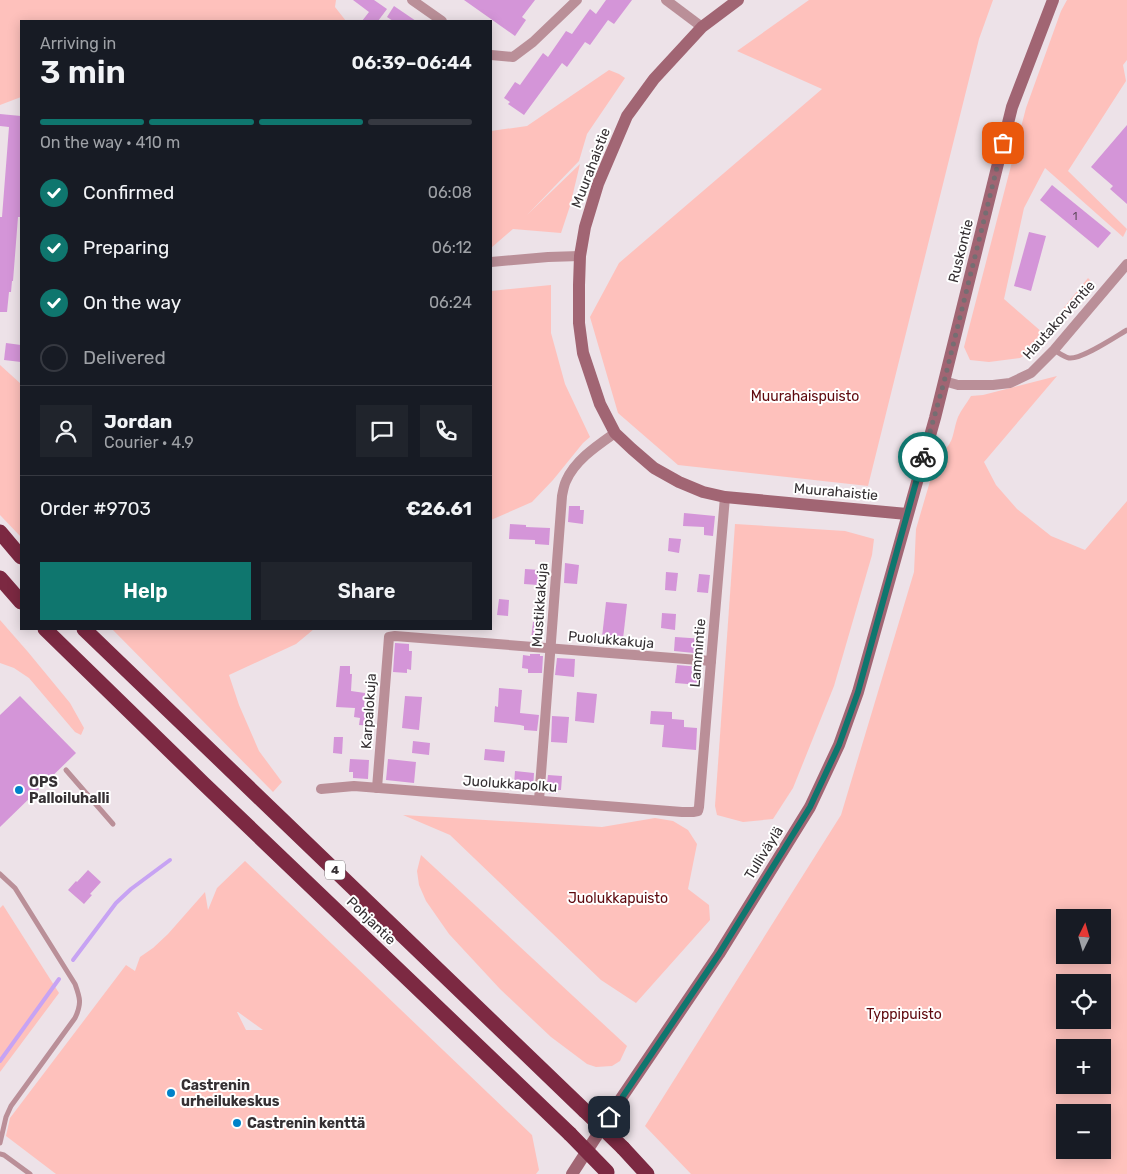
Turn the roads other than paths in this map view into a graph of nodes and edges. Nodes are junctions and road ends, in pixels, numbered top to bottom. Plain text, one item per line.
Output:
1 (412, 0) edge
2 (577, 0) edge
3 (666, 0) edge
4 (738, 0) edge
5 (1054, 0) edge
6 (441, 20) edge
7 (702, 27) junction
8 (492, 56) edge
9 (580, 256) junction
10 (492, 262) edge
11 (1127, 264) edge
12 (1127, 324) edge
13 (1124, 332) edge
14 (1054, 350) junction
15 (944, 382) junction
16 (616, 433) junction
17 (725, 497) junction
18 (907, 514) junction
19 (0, 532) edge
20 (20, 556) edge
21 (0, 578) edge
22 (20, 601) edge
23 (46, 630) edge
24 (85, 630) edge
25 (389, 637) joint
26 (550, 649) junction
27 (711, 661) junction
28 (66, 770) dead end
29 (377, 788) junction
30 (321, 789) dead end
31 (539, 800) junction
32 (698, 811) joint
33 (113, 824) dead end
34 (0, 874) edge
35 (0, 1143) edge
36 (0, 1154) edge
37 (608, 1173) edge
38 (30, 1174) edge
39 (572, 1174) edge
40 (647, 1174) edge

1 - 6 street
2 - 8 street
3 - 7 street
4 - 7 main road, Muurahaistie
5 - 15 main road, Ruskontie
7 - 9 main road, Muurahaistie
9 - 10 street
9 - 16 main road, Muurahaistie
11 - 14 street, Hautakorventie
12 - 13 lane
13 - 14 lane
14 - 15 street, Hautakorventie
15 - 18 main road, Ruskontie
16 - 17 main road, Muurahaistie
16 - 26 street, Mustikkakuja
17 - 18 main road, Muurahaistie
17 - 27 street, Lammintie
18 - 39 main road, Tulliväylä
19 - 20 highway
21 - 22 highway
23 - 37 highway, Pohjantie / 4, bridge
24 - 40 highway, Pohjantie / 4, bridge
25 - 26 street, Puolukkakuja
25 - 29 street, Karpalokuja
26 - 27 street, Puolukkakuja
26 - 31 street, Mustikkakuja
27 - 32 street, Lammintie
28 - 33 lane
29 - 30 street, Juolukkapolku
29 - 31 street, Juolukkapolku
31 - 32 street, Juolukkapolku
34 - 35 lane
36 - 38 lane

